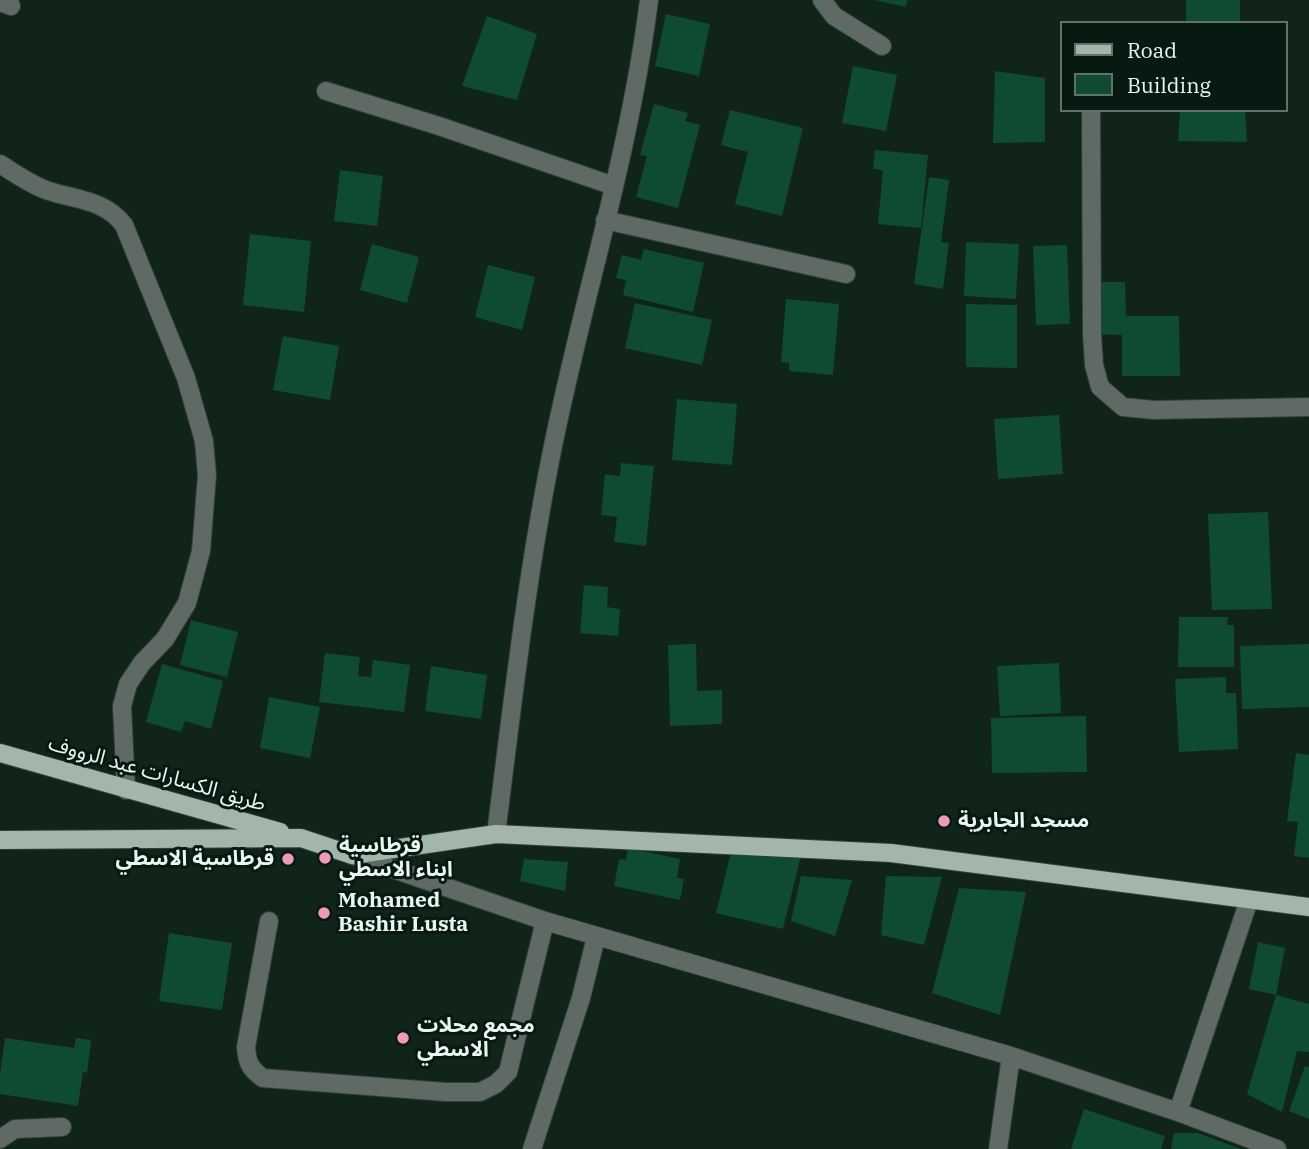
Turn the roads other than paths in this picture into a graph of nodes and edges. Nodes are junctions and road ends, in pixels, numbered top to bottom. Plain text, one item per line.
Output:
1 (649, 0) edge
2 (822, 0) edge
3 (882, 46) dead end
4 (326, 91) dead end
5 (1091, 112) edge
6 (0, 164) edge
7 (614, 186) junction
8 (605, 220) junction
9 (846, 275) dead end
10 (1309, 407) edge
11 (0, 753) edge
12 (126, 790) junction
13 (496, 834) junction
14 (301, 838) junction
15 (0, 840) edge
16 (352, 855) junction
17 (1249, 900) junction
18 (1309, 907) edge
19 (269, 921) dead end
20 (545, 921) junction
21 (596, 937) junction
22 (1012, 1056) junction
23 (1178, 1112) junction
24 (62, 1127) dead end
25 (0, 1139) edge
26 (532, 1149) edge
27 (998, 1149) edge
28 (1277, 1149) edge

1 - 7 street
2 - 3 street
4 - 7 street
5 - 10 street
6 - 12 street
7 - 8 street
8 - 9 street
8 - 13 street
11 - 12 main road, طريق الكسارات عبد الرووف
12 - 14 main road, طريق الكسارات عبد الرووف
13 - 16 main road
13 - 17 main road
14 - 15 main road
14 - 16 main road, طريق الكسارات عبد الرووف
16 - 20 street
17 - 18 main road
17 - 23 street
19 - 20 street
20 - 21 street
21 - 22 street
21 - 26 street
22 - 23 street
22 - 27 street
23 - 28 street
24 - 25 street

